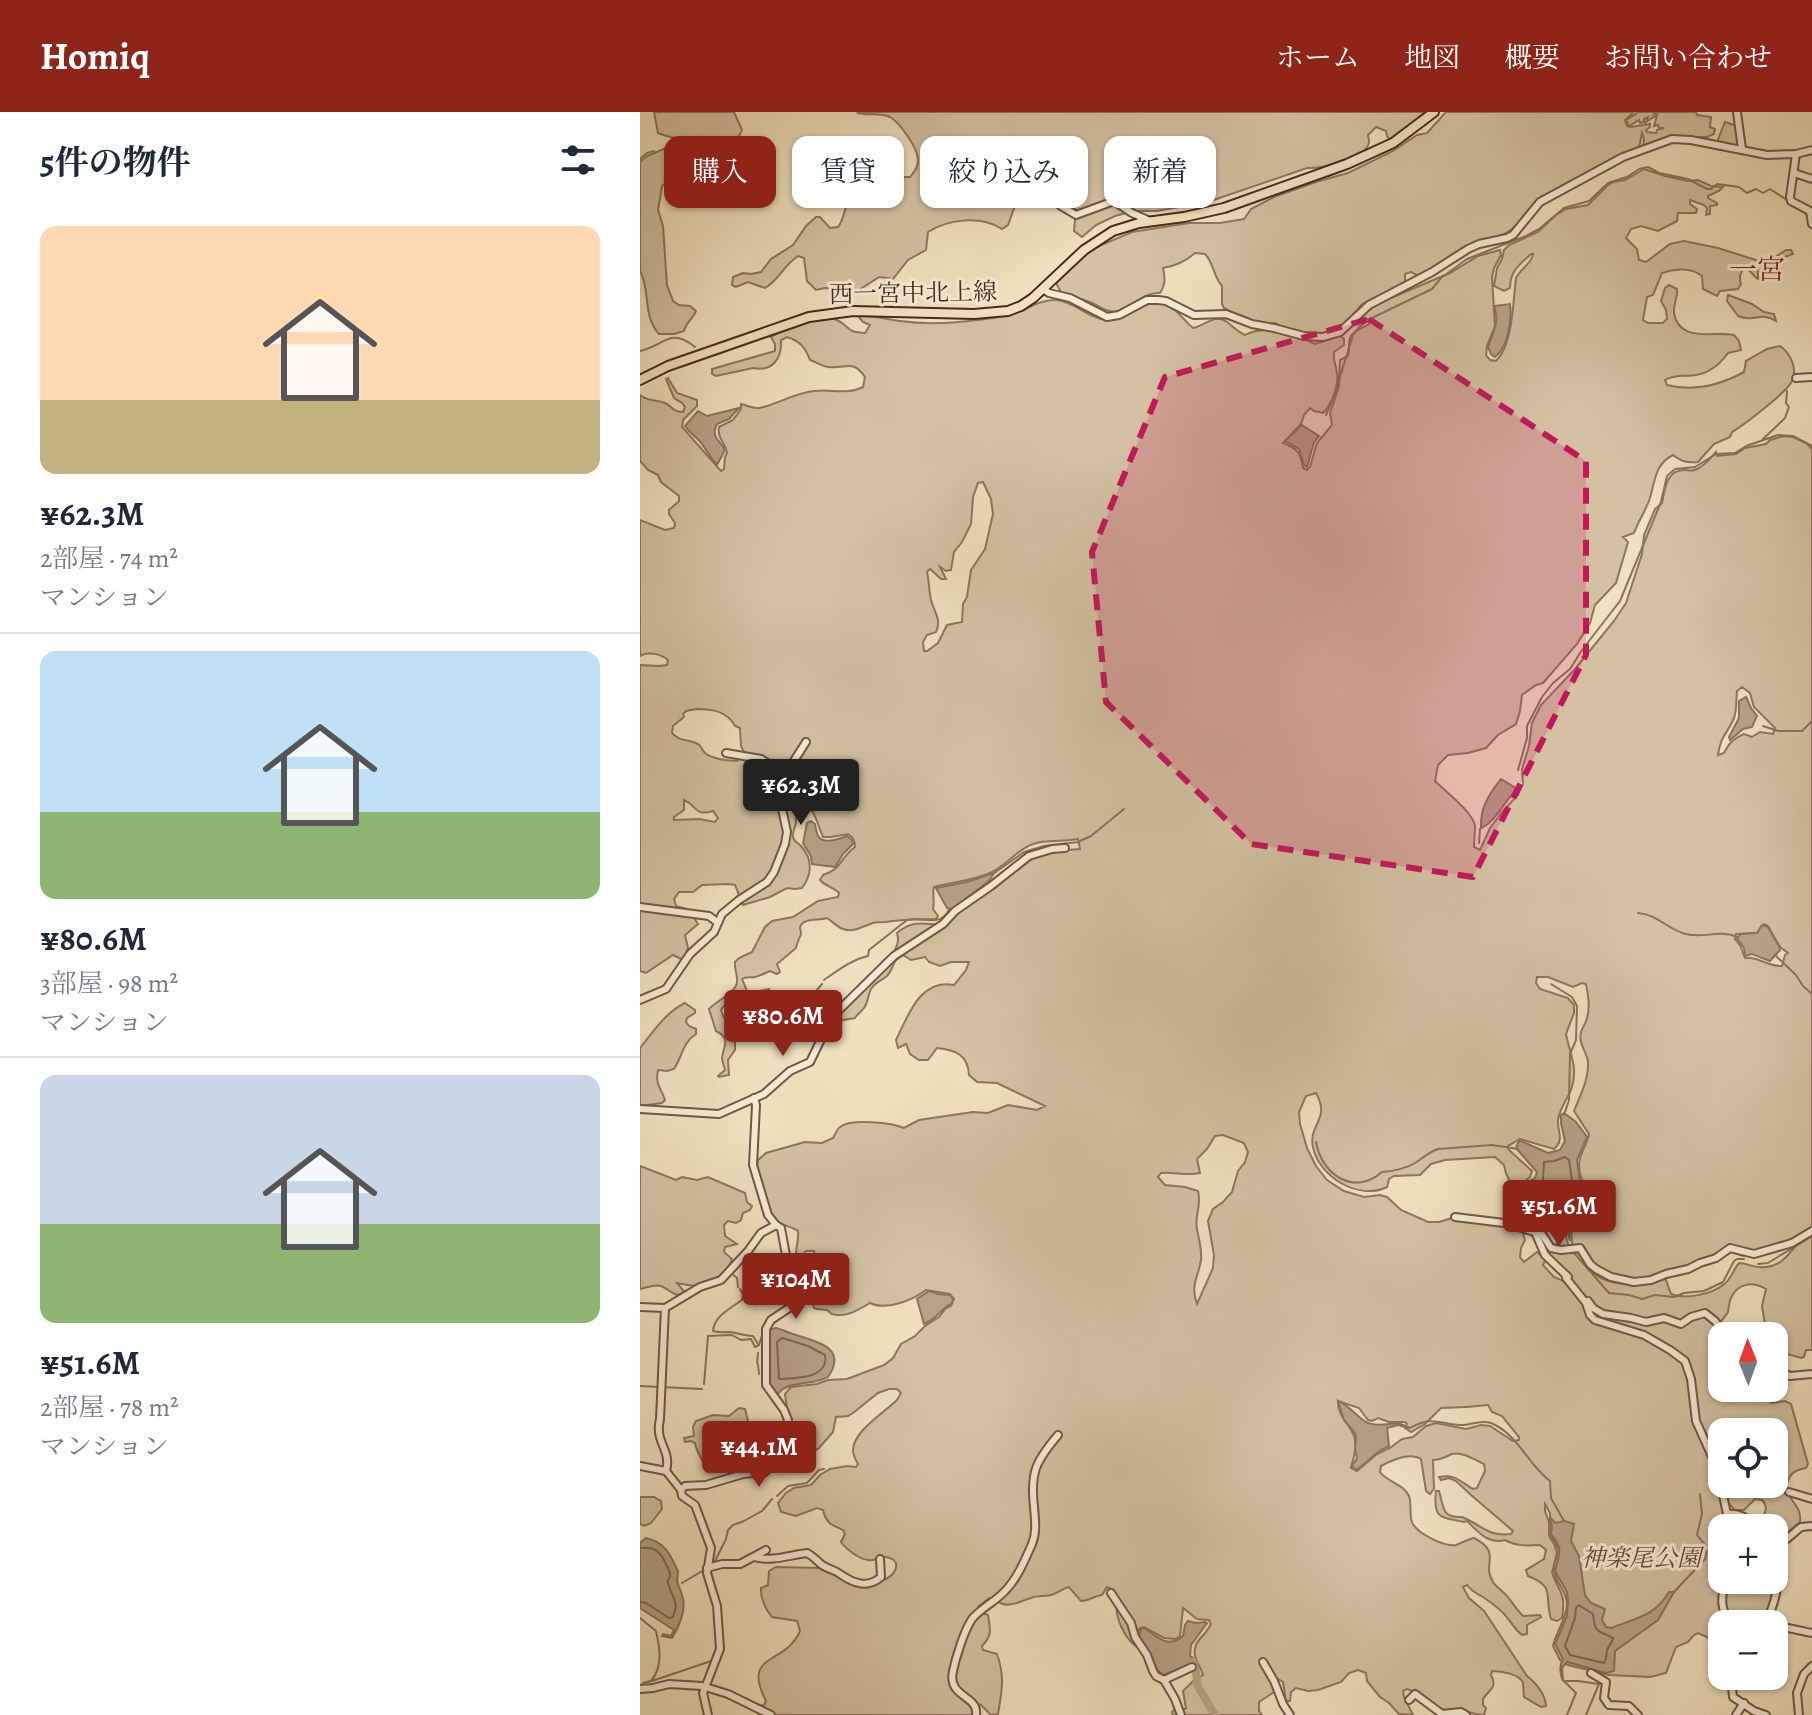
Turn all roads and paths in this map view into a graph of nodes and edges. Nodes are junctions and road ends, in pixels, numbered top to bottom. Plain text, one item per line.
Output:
1 (1434, 112) edge
2 (1737, 112) edge
3 (1742, 149) junction
4 (1812, 150) edge
5 (1796, 154) junction
6 (1794, 173) junction
7 (1812, 179) edge
8 (1064, 208) edge
9 (1811, 211) edge
10 (1150, 221) junction
11 (1812, 224) edge
12 (1043, 289) junction
13 (1812, 377) edge
14 (1796, 378) dead end
15 (640, 380) edge
16 (806, 742) dead end
17 (726, 753) dead end
18 (778, 786) junction
19 (1065, 848) dead end
20 (640, 907) edge
21 (717, 922) junction
22 (640, 1000) edge
23 (754, 1098) junction
24 (640, 1109) edge
25 (1455, 1217) dead end
26 (776, 1225) junction
27 (1812, 1231) edge
28 (1535, 1232) junction
29 (1566, 1275) junction
30 (640, 1307) edge
31 (665, 1308) junction
32 (1716, 1322) edge
33 (1812, 1374) edge
34 (1788, 1375) edge
35 (1058, 1435) dead end
36 (640, 1466) edge
37 (666, 1471) junction
38 (681, 1490) junction
39 (1789, 1492) dead end
40 (1812, 1499) edge
41 (1727, 1514) edge
42 (1812, 1526) edge
43 (1788, 1538) edge
44 (766, 1550) dead end
45 (754, 1557) junction
46 (880, 1559) dead end
47 (707, 1568) junction
48 (1111, 1593) dead end
49 (1788, 1628) edge
50 (1812, 1633) edge
51 (1263, 1662) dead end
52 (1812, 1666) edge
53 (1192, 1667) dead end
54 (1591, 1673) dead end
55 (1164, 1680) junction
56 (705, 1687) junction
57 (640, 1689) edge
58 (1732, 1690) edge
59 (1409, 1700) dead end
60 (1744, 1703) junction
61 (708, 1715) edge
62 (771, 1715) edge
63 (976, 1715) edge
64 (1181, 1715) edge
65 (1290, 1715) edge
66 (1466, 1715) edge
67 (1638, 1715) edge
68 (1736, 1715) edge
69 (1766, 1715) edge
70 (1799, 1715) edge

1 - 10 main road, 西一宮中北上線
2 - 3 street
3 - 5 street
3 - 12 street
4 - 5 street
5 - 6 street
6 - 7 street
6 - 9 street
8 - 10 street
9 - 11 street
10 - 12 main road, 西一宮中北上線
12 - 15 main road, 西一宮中北上線
13 - 14 street
16 - 18 street
17 - 18 street
18 - 21 street
19 - 23 street
20 - 21 street
21 - 22 street
23 - 24 street
23 - 26 street
25 - 28 street
26 - 31 street
26 - 38 street
27 - 28 street
28 - 29 street
29 - 32 street
29 - 41 street
30 - 31 street
31 - 37 street
33 - 34 street
35 - 63 street
36 - 37 street
37 - 38 street
38 - 47 street
39 - 40 street
42 - 43 street
44 - 45 street
45 - 46 street
45 - 47 street
47 - 56 street
48 - 55 street
49 - 50 street
51 - 65 street
52 - 70 street
53 - 55 street
54 - 67 street
55 - 64 street
56 - 57 street
56 - 61 street
56 - 62 street
58 - 60 street
59 - 66 street
60 - 68 street
60 - 69 street

